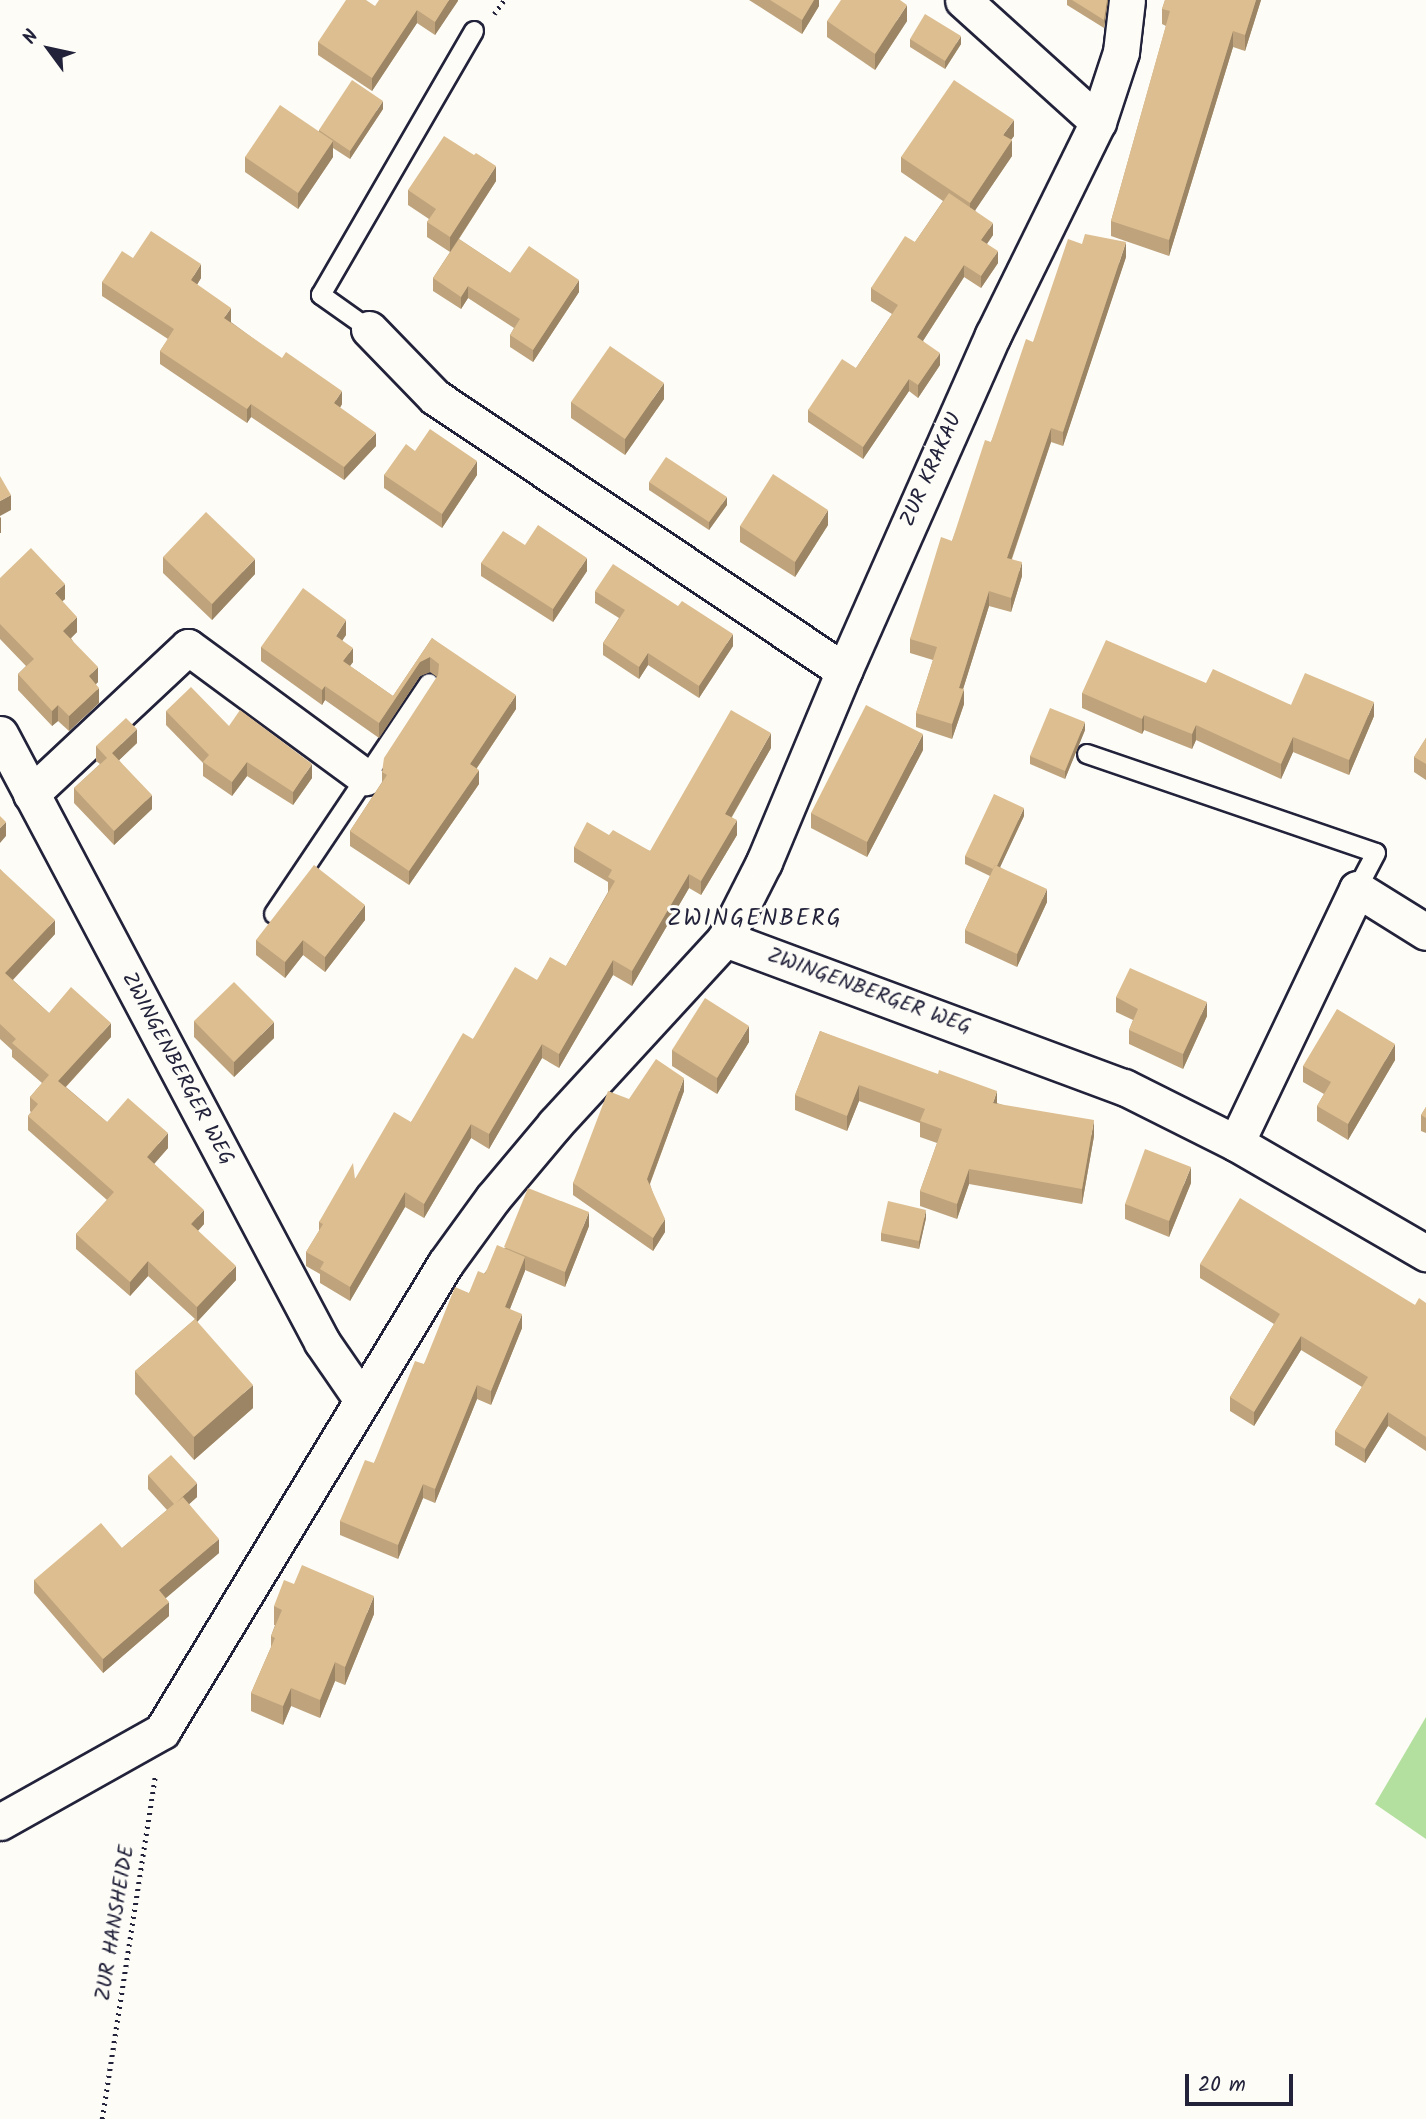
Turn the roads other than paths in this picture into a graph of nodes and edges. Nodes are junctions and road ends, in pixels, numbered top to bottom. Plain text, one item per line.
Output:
1 (963, 0) edge
2 (1127, 0) edge
3 (474, 32) dead end
4 (1098, 122) junction
5 (369, 328) joint
6 (844, 671) junction
7 (429, 683) edge
8 (0, 734) edge
9 (1087, 754) dead end
10 (365, 777) junction
11 (31, 794) junction
12 (1357, 888) junction
13 (274, 914) edge
14 (1426, 932) edge
15 (725, 939) junction
16 (1236, 1143) junction
17 (1426, 1252) edge
18 (362, 1400) junction
19 (0, 1822) edge

1 - 4 street
2 - 4 street, ZUR KRAKAU
3 - 5 lane
4 - 6 street, ZUR KRAKAU
5 - 6 street
6 - 15 street, ZUR KRAKAU
7 - 10 lane
8 - 11 street, ZWINGENBERGER WEG
9 - 12 lane
10 - 11 street
10 - 13 lane
11 - 18 street, ZWINGENBERGER WEG
12 - 14 street
12 - 16 street
15 - 16 street, ZWINGENBERGER WEG
15 - 18 street
16 - 17 street, ZWINGENBERGER WEG
18 - 19 street

